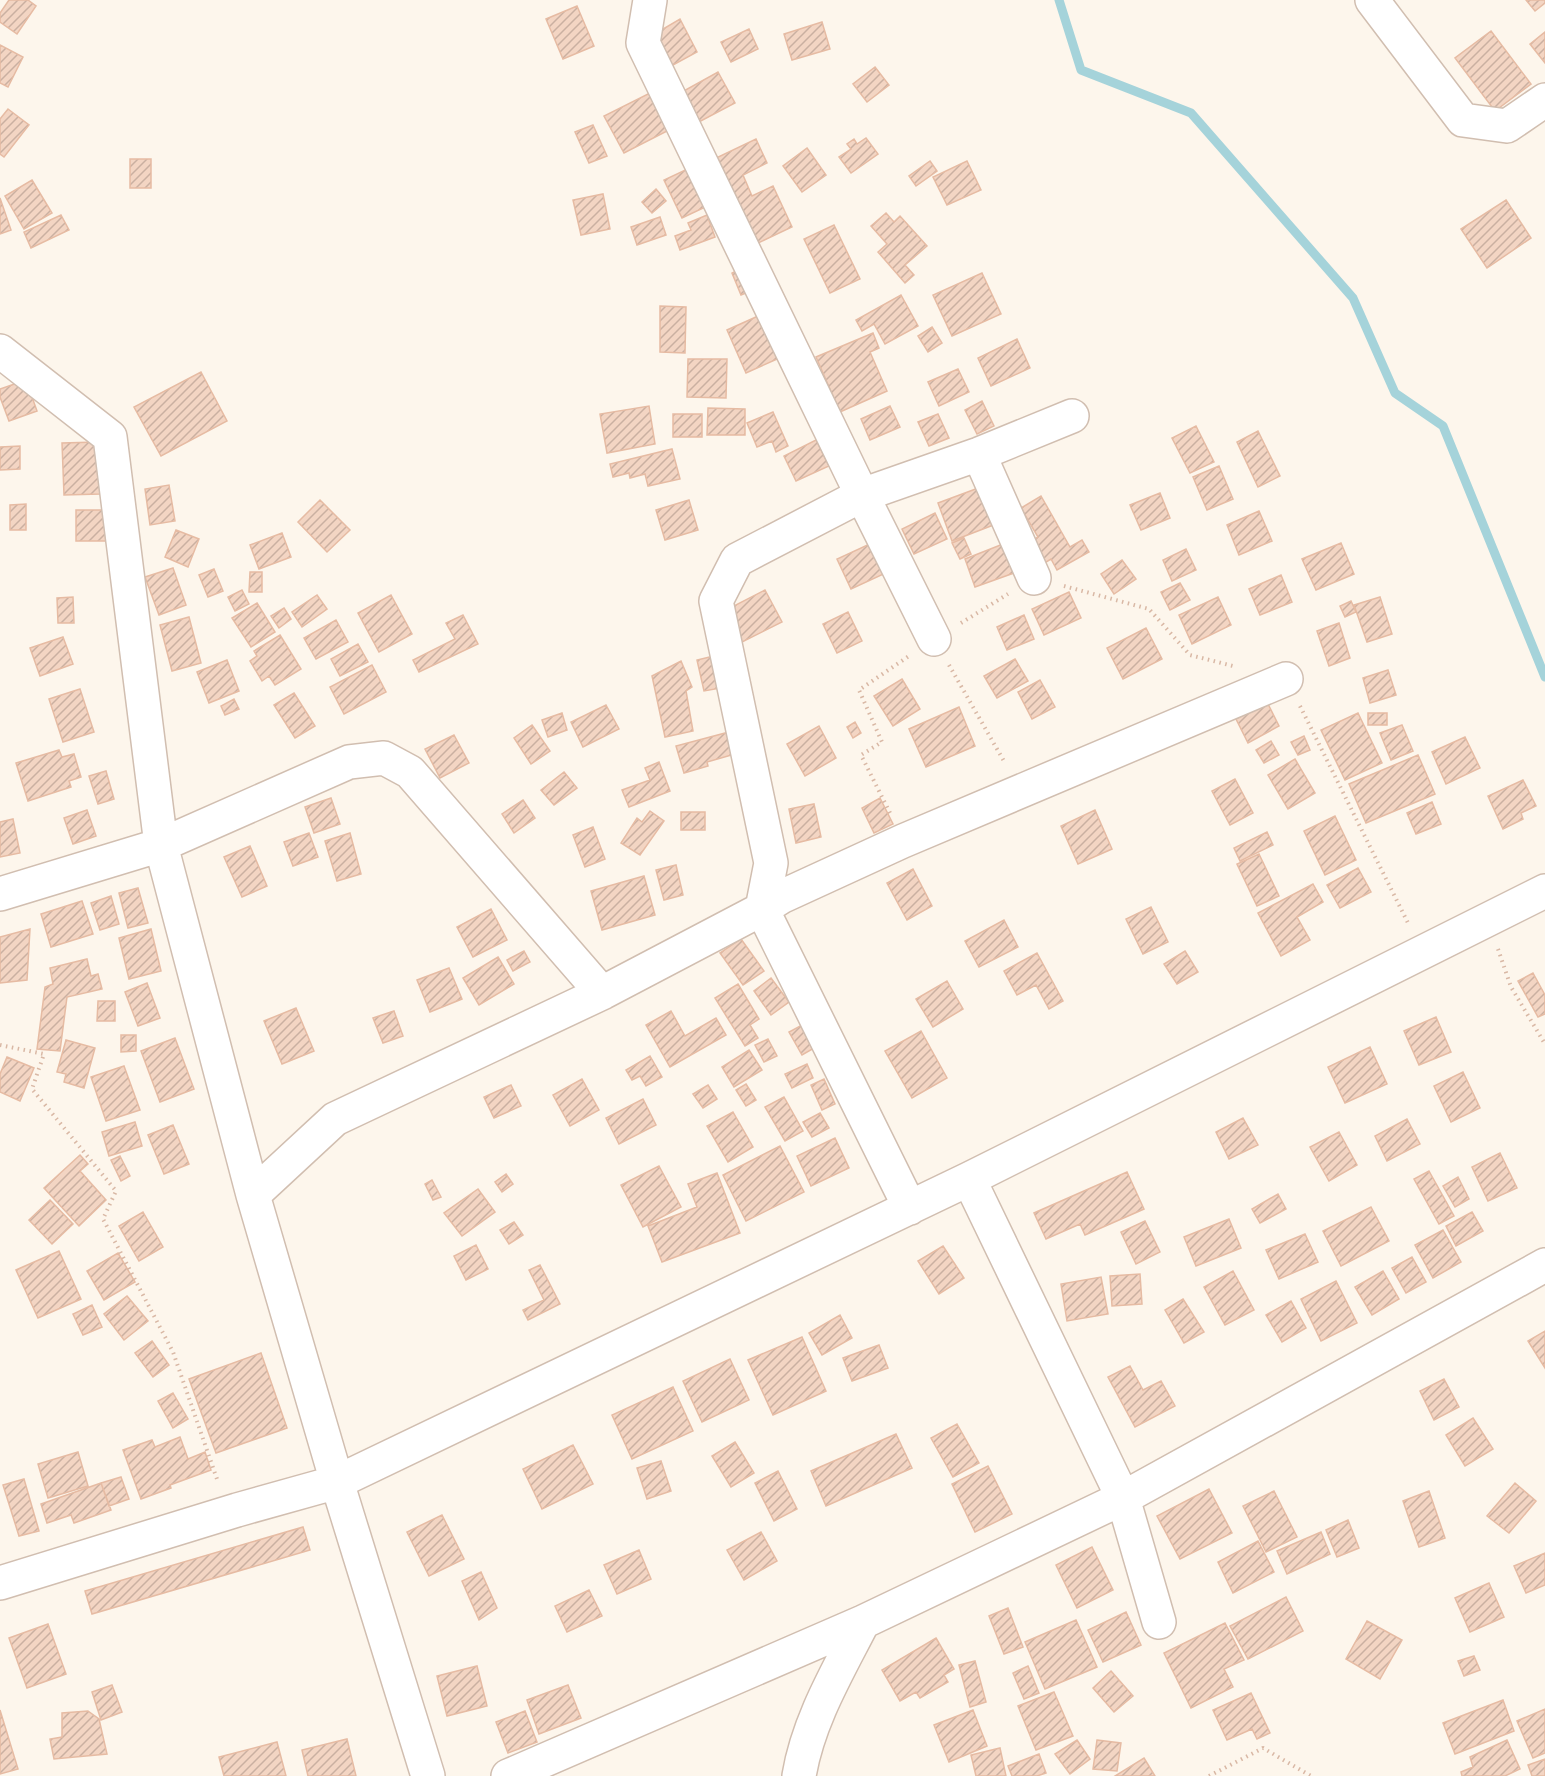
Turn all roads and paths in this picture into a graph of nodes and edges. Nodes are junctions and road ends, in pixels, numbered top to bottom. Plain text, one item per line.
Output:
1 (650, 0) edge
2 (1372, 0) edge
3 (1545, 100) edge
4 (0, 351) edge
5 (1072, 416) dead end
6 (979, 454) junction
7 (862, 495) junction
8 (1034, 578) dead end
9 (934, 639) joint
10 (1286, 679) dead end
11 (1021, 792) junction
12 (161, 845) junction
13 (1545, 891) edge
14 (0, 894) edge
15 (762, 909) junction
16 (1488, 920) junction
17 (602, 993) junction
18 (1545, 1044) edge
19 (0, 1045) edge
20 (969, 1179) junction
21 (253, 1195) junction
22 (910, 1208) junction
23 (1545, 1265) edge
24 (337, 1482) junction
25 (1123, 1498) junction
26 (237, 1510) junction
27 (0, 1583) edge
28 (863, 1622) junction
29 (1159, 1622) dead end
30 (428, 1776) edge
31 (508, 1776) edge
32 (799, 1776) edge
33 (1209, 1776) edge
34 (1311, 1776) edge

1 - 7 street
2 - 3 street
4 - 12 street
5 - 6 street
6 - 7 street
6 - 8 street
7 - 9 street
7 - 15 street
9 - 11 path
10 - 11 street
11 - 15 street
12 - 14 street
12 - 17 street
12 - 21 street
13 - 16 street
15 - 17 street
15 - 22 street
16 - 18 path
16 - 20 street
17 - 21 street
19 - 26 path
20 - 22 street
20 - 25 street
21 - 24 street
22 - 24 street
23 - 25 street
24 - 26 street
24 - 30 street
25 - 28 street
25 - 29 street
26 - 27 street
28 - 31 street
28 - 32 street
33 - 34 path

